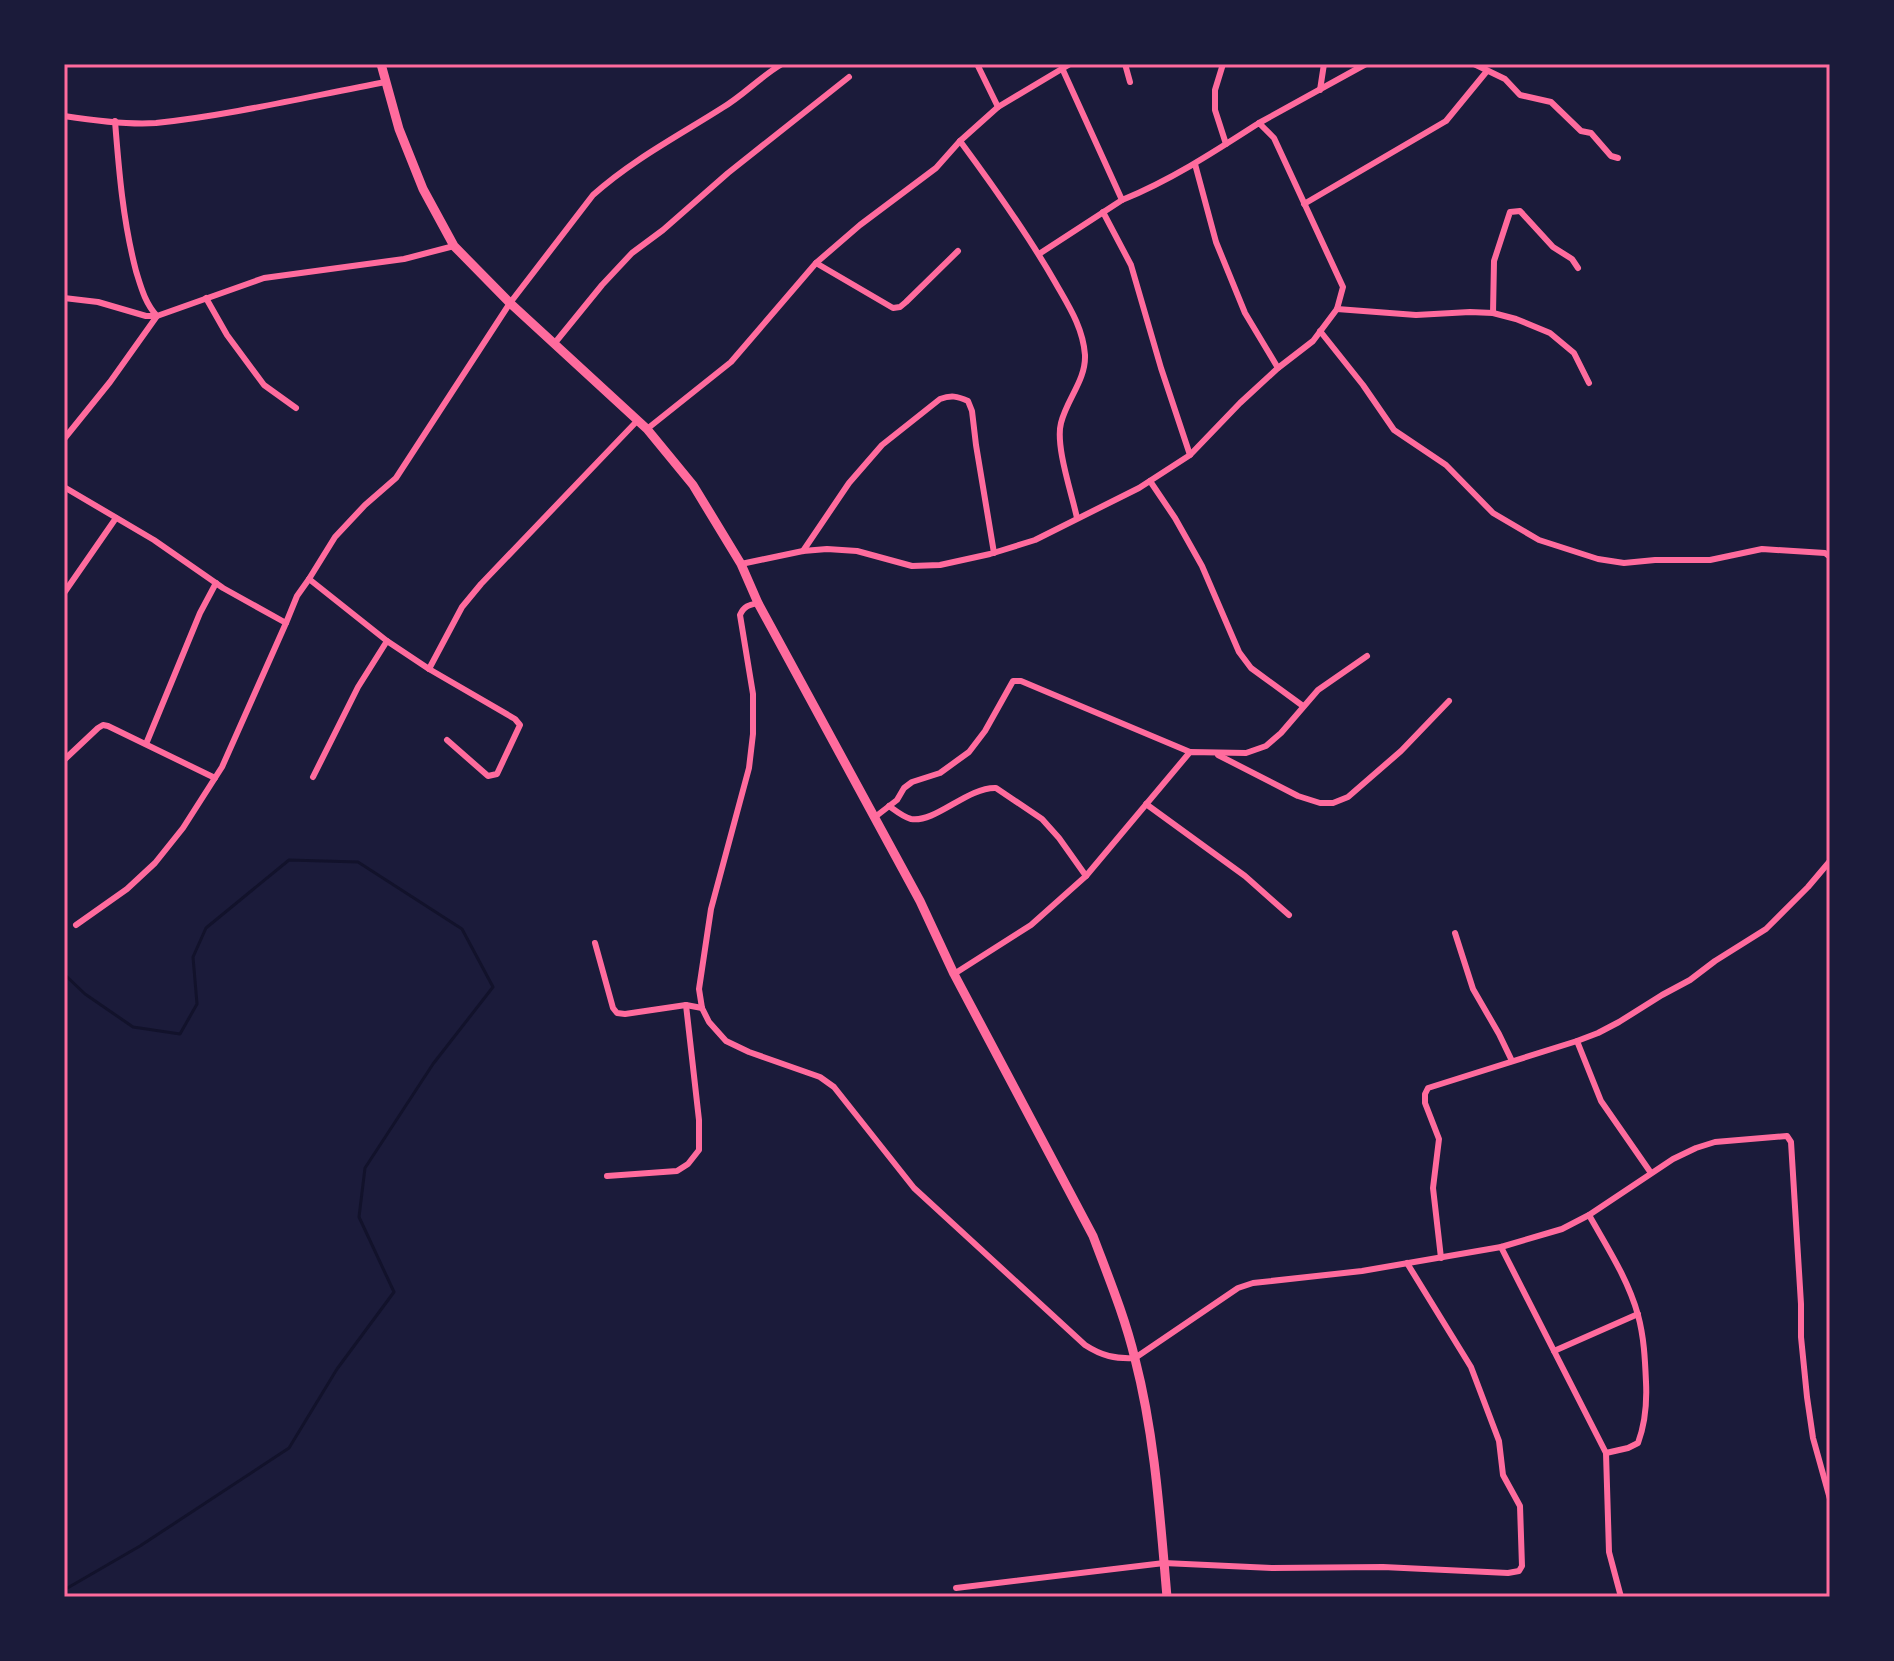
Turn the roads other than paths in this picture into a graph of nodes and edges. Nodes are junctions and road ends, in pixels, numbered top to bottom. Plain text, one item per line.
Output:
1 (381, 64) edge
2 (782, 64) edge
3 (977, 64) edge
4 (1070, 64) edge
5 (1125, 64) edge
6 (1223, 64) edge
7 (1324, 64) edge
8 (1366, 64) edge
9 (1474, 64) edge
10 (1062, 68) junction
11 (1487, 71) junction
12 (849, 77) dead end
13 (386, 82) junction
14 (1130, 82) dead end
15 (1320, 90) junction
16 (998, 107) junction
17 (64, 116) edge
18 (115, 121) junction
19 (1259, 123) junction
20 (960, 141) junction
21 (1226, 144) junction
22 (1618, 158) dead end
23 (1195, 164) junction
24 (1122, 200) junction
25 (1304, 204) junction
26 (1103, 212) junction
27 (454, 246) junction
28 (958, 251) dead end
29 (1039, 254) junction
30 (816, 263) junction
31 (1578, 268) dead end
32 (64, 298) edge
33 (206, 298) junction
34 (510, 303) junction
35 (1337, 309) junction
36 (1493, 313) junction
37 (157, 316) junction
38 (1320, 331) junction
39 (554, 344) junction
40 (1278, 368) junction
41 (1589, 383) dead end
42 (296, 408) dead end
43 (637, 421) junction
44 (647, 429) junction
45 (64, 439) edge
46 (1190, 455) junction
47 (1150, 481) junction
48 (64, 487) edge
49 (116, 518) junction
50 (1077, 518) junction
51 (803, 551) junction
52 (994, 553) junction
53 (1830, 557) edge
54 (741, 564) junction
55 (309, 579) junction
56 (216, 583) junction
57 (64, 593) edge
58 (758, 603) junction
59 (286, 623) junction
60 (387, 641) junction
61 (1367, 656) dead end
62 (429, 669) junction
63 (1449, 701) dead end
64 (1303, 706) junction
65 (447, 740) dead end
66 (146, 744) junction
67 (1190, 752) junction
68 (1215, 753) junction
69 (64, 760) edge
70 (313, 777) dead end
71 (215, 778) junction
72 (1146, 804) junction
73 (889, 806) junction
74 (875, 817) junction
75 (1830, 861) edge
76 (1086, 876) junction
77 (1289, 915) dead end
78 (76, 925) dead end
79 (1455, 933) dead end
80 (595, 943) dead end
81 (954, 974) junction
82 (686, 1005) junction
83 (702, 1008) junction
84 (1577, 1041) junction
85 (1512, 1061) junction
86 (1651, 1173) junction
87 (607, 1176) dead end
88 (1589, 1215) junction
89 (1501, 1247) junction
90 (1441, 1258) junction
91 (1407, 1263) junction
92 (1638, 1314) junction
93 (1554, 1351) junction
94 (1135, 1358) junction
95 (1606, 1453) junction
96 (1830, 1499) edge
97 (1164, 1563) junction
98 (956, 1588) dead end
99 (1167, 1597) edge
100 (1621, 1597) edge

1 - 13 highway
2 - 34 street
3 - 16 street
4 - 10 street
5 - 14 street
6 - 21 street
7 - 15 street
8 - 15 street
9 - 11 street
10 - 16 street
10 - 24 street
11 - 22 street
11 - 25 street
12 - 39 street
13 - 18 street
13 - 27 highway
15 - 19 street
16 - 20 street
17 - 18 street
18 - 37 street
19 - 21 street
19 - 25 street
20 - 29 street
20 - 30 street
21 - 23 street
23 - 24 street
23 - 40 street
24 - 26 street
25 - 35 street
26 - 29 street
26 - 46 street
27 - 33 street
27 - 34 highway
28 - 30 street
29 - 50 street
30 - 44 street
31 - 36 street
32 - 37 street
33 - 37 street
33 - 42 street
34 - 39 highway
34 - 55 street
35 - 36 street
35 - 38 street
36 - 41 street
37 - 45 street
38 - 40 street
38 - 53 street
39 - 43 highway
40 - 46 street
43 - 44 highway
43 - 62 street
44 - 54 highway
46 - 47 street
47 - 50 street
47 - 64 street
48 - 49 street
49 - 56 street
49 - 57 street
50 - 52 street
51 - 52 street
51 - 52 street
51 - 54 street
54 - 58 highway
55 - 59 street
55 - 60 street
56 - 59 street
56 - 66 street
58 - 74 highway
58 - 83 street
59 - 71 street
60 - 62 street
60 - 70 street
61 - 64 street
62 - 65 street
63 - 68 street
64 - 68 street
66 - 69 street
66 - 71 street
67 - 68 street
67 - 72 street
67 - 73 street
71 - 78 street
72 - 76 street
72 - 77 street
73 - 74 street
73 - 76 street
74 - 81 highway
75 - 84 street
76 - 81 street
79 - 85 street
80 - 82 street
81 - 94 highway
82 - 83 street
82 - 87 street
83 - 94 street
84 - 85 street
84 - 86 street
85 - 90 street
86 - 88 street
86 - 96 street
88 - 89 street
88 - 92 street
89 - 90 street
89 - 93 street
90 - 91 street
91 - 94 street
91 - 97 street
92 - 93 street
92 - 95 street
93 - 95 street
94 - 97 highway
95 - 100 street
97 - 98 street
97 - 99 highway

